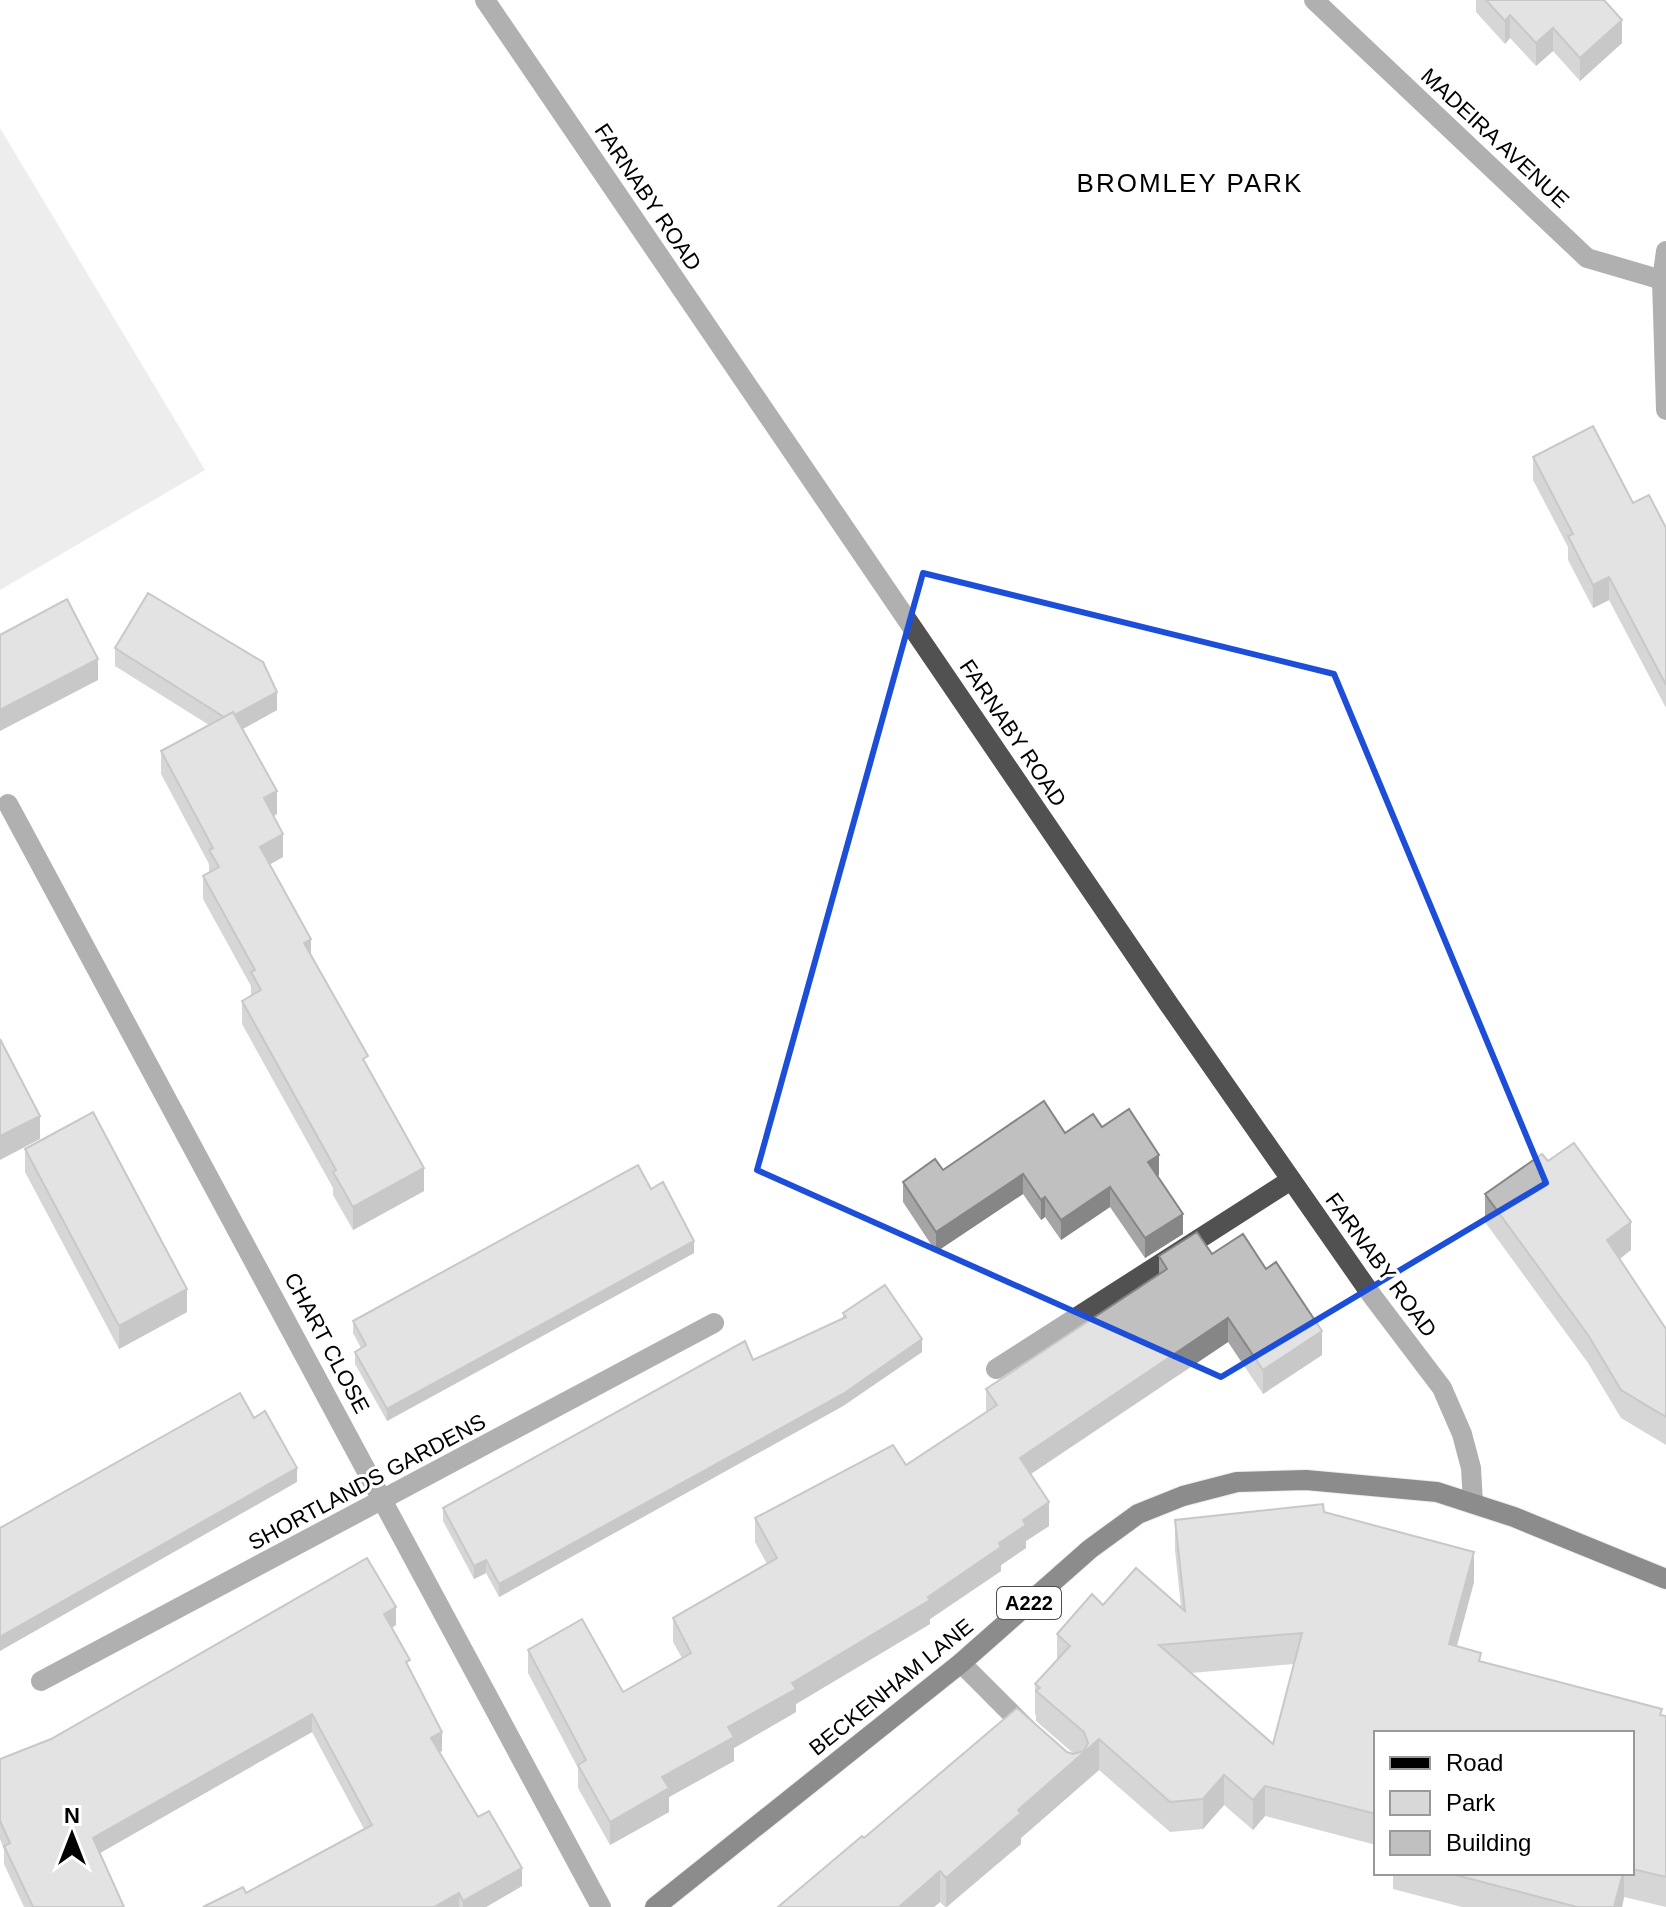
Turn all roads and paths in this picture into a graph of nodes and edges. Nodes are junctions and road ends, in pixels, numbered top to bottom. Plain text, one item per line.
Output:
1 (485, 0) edge
2 (1314, 0) edge
3 (1666, 251) edge
4 (1662, 280) junction
5 (1666, 410) edge
6 (8, 804) dead end
7 (1291, 1180) junction
8 (714, 1323) dead end
9 (996, 1369) dead end
10 (385, 1501) junction
11 (1473, 1503) junction
12 (1666, 1579) edge
13 (961, 1663) junction
14 (41, 1681) dead end
15 (1044, 1745) edge
16 (601, 1907) edge
17 (655, 1907) edge

1 - 7 street, FARNABY ROAD
2 - 4 street, MADEIRA AVENUE
3 - 4 street
4 - 5 street
6 - 10 street, CHART CLOSE
7 - 9 street
7 - 11 street, FARNABY ROAD
8 - 10 street, SHORTLANDS GARDENS
10 - 14 street, SHORTLANDS GARDENS
10 - 16 street, CHART CLOSE
11 - 12 main road, BECKENHAM LANE / A222
11 - 13 main road, BECKENHAM LANE / A222
13 - 15 street
13 - 17 main road, BECKENHAM LANE / A222

